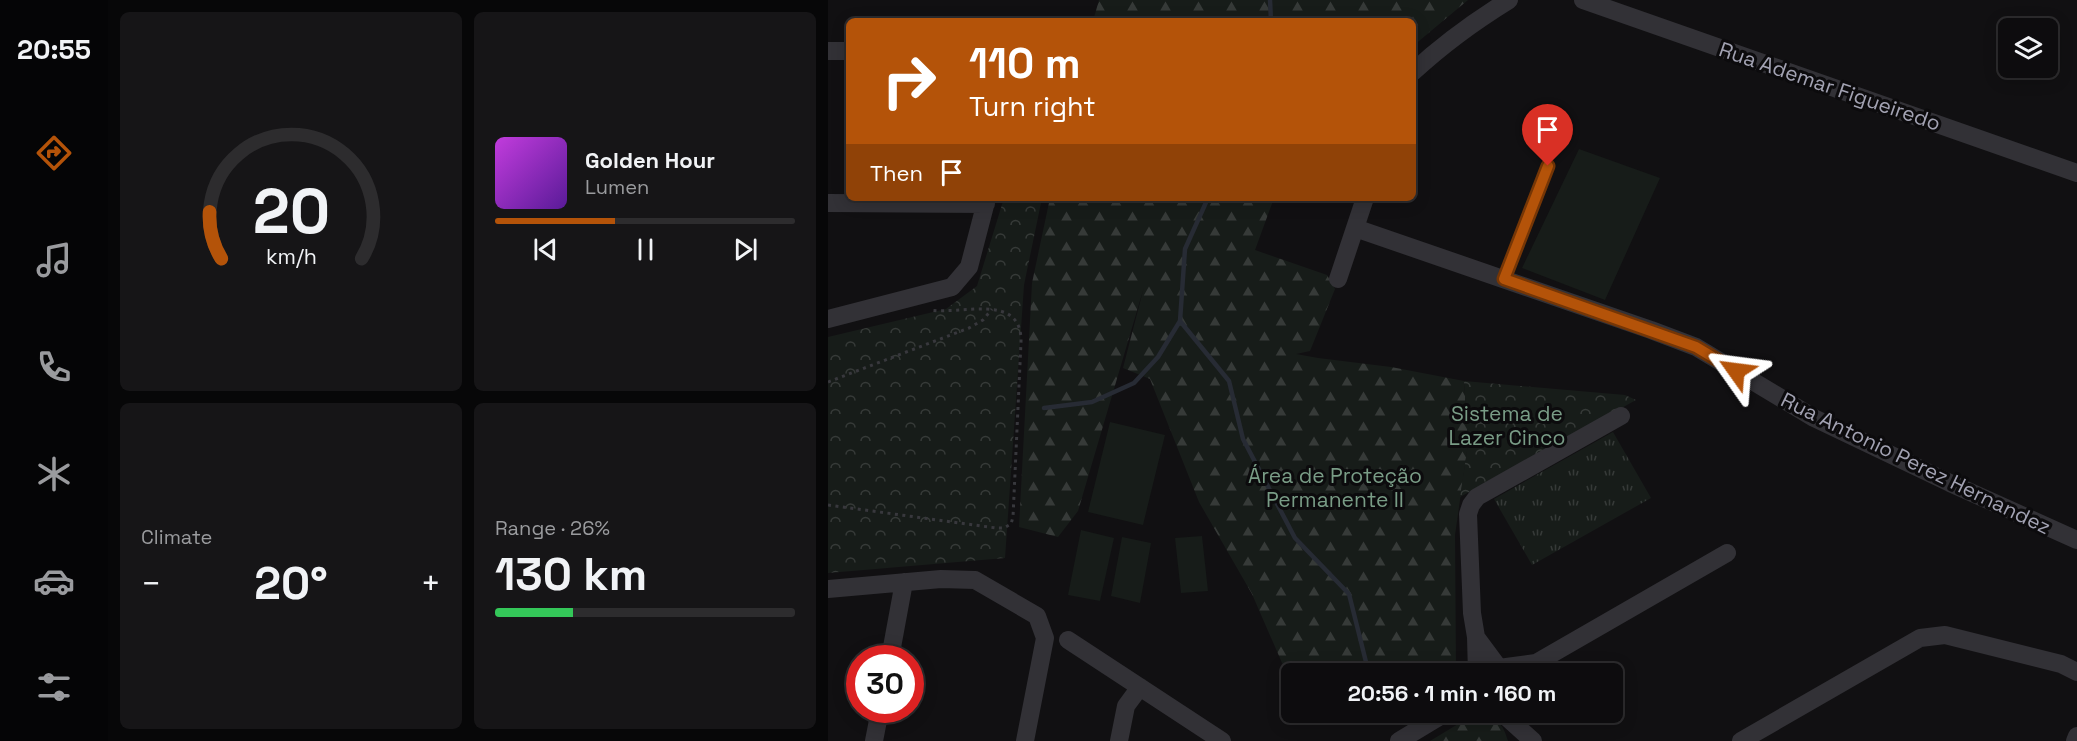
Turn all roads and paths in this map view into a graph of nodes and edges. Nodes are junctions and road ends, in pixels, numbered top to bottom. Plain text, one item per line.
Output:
1 (1509, 0) edge
2 (1583, 0) edge
3 (828, 51) edge
4 (846, 51) edge
5 (1416, 69) edge
6 (1548, 166) dead end
7 (2077, 173) edge
8 (987, 201) edge
9 (1364, 201) edge
10 (828, 202) edge
11 (1355, 228) junction
12 (1338, 279) dead end
13 (1504, 279) junction
14 (926, 309) dead end
15 (992, 309) junction
16 (828, 319) edge
17 (828, 382) edge
18 (1621, 416) dead end
19 (828, 505) edge
20 (2077, 540) edge
21 (1727, 553) dead end
22 (904, 582) junction
23 (828, 589) edge
24 (1476, 637) junction
25 (1068, 640) dead end
26 (892, 645) edge
27 (1477, 663) edge
28 (1491, 663) edge
29 (1540, 663) edge
30 (2077, 672) edge
31 (1140, 687) junction
32 (877, 723) edge
33 (1428, 723) edge
34 (2077, 736) edge
35 (874, 741) edge
36 (1025, 741) edge
37 (1119, 741) edge
38 (1222, 741) edge
39 (1399, 741) edge
40 (1741, 741) edge
41 (2075, 741) edge

1 - 5 street
2 - 7 street, Rua Ademar Figueiredo
3 - 4 street
6 - 13 lane
8 - 10 street
8 - 16 street
9 - 11 street
11 - 12 street
11 - 13 street, Rua Antonio Perez Hernandez
13 - 20 street, Rua Antonio Perez Hernandez
14 - 15 path
15 - 17 path
15 - 19 path
18 - 24 street
21 - 29 street
22 - 23 street
22 - 26 street
22 - 36 street
24 - 27 street
24 - 28 street
25 - 31 street
30 - 40 street
31 - 37 street
31 - 38 street
32 - 35 street
33 - 39 street
34 - 41 street

